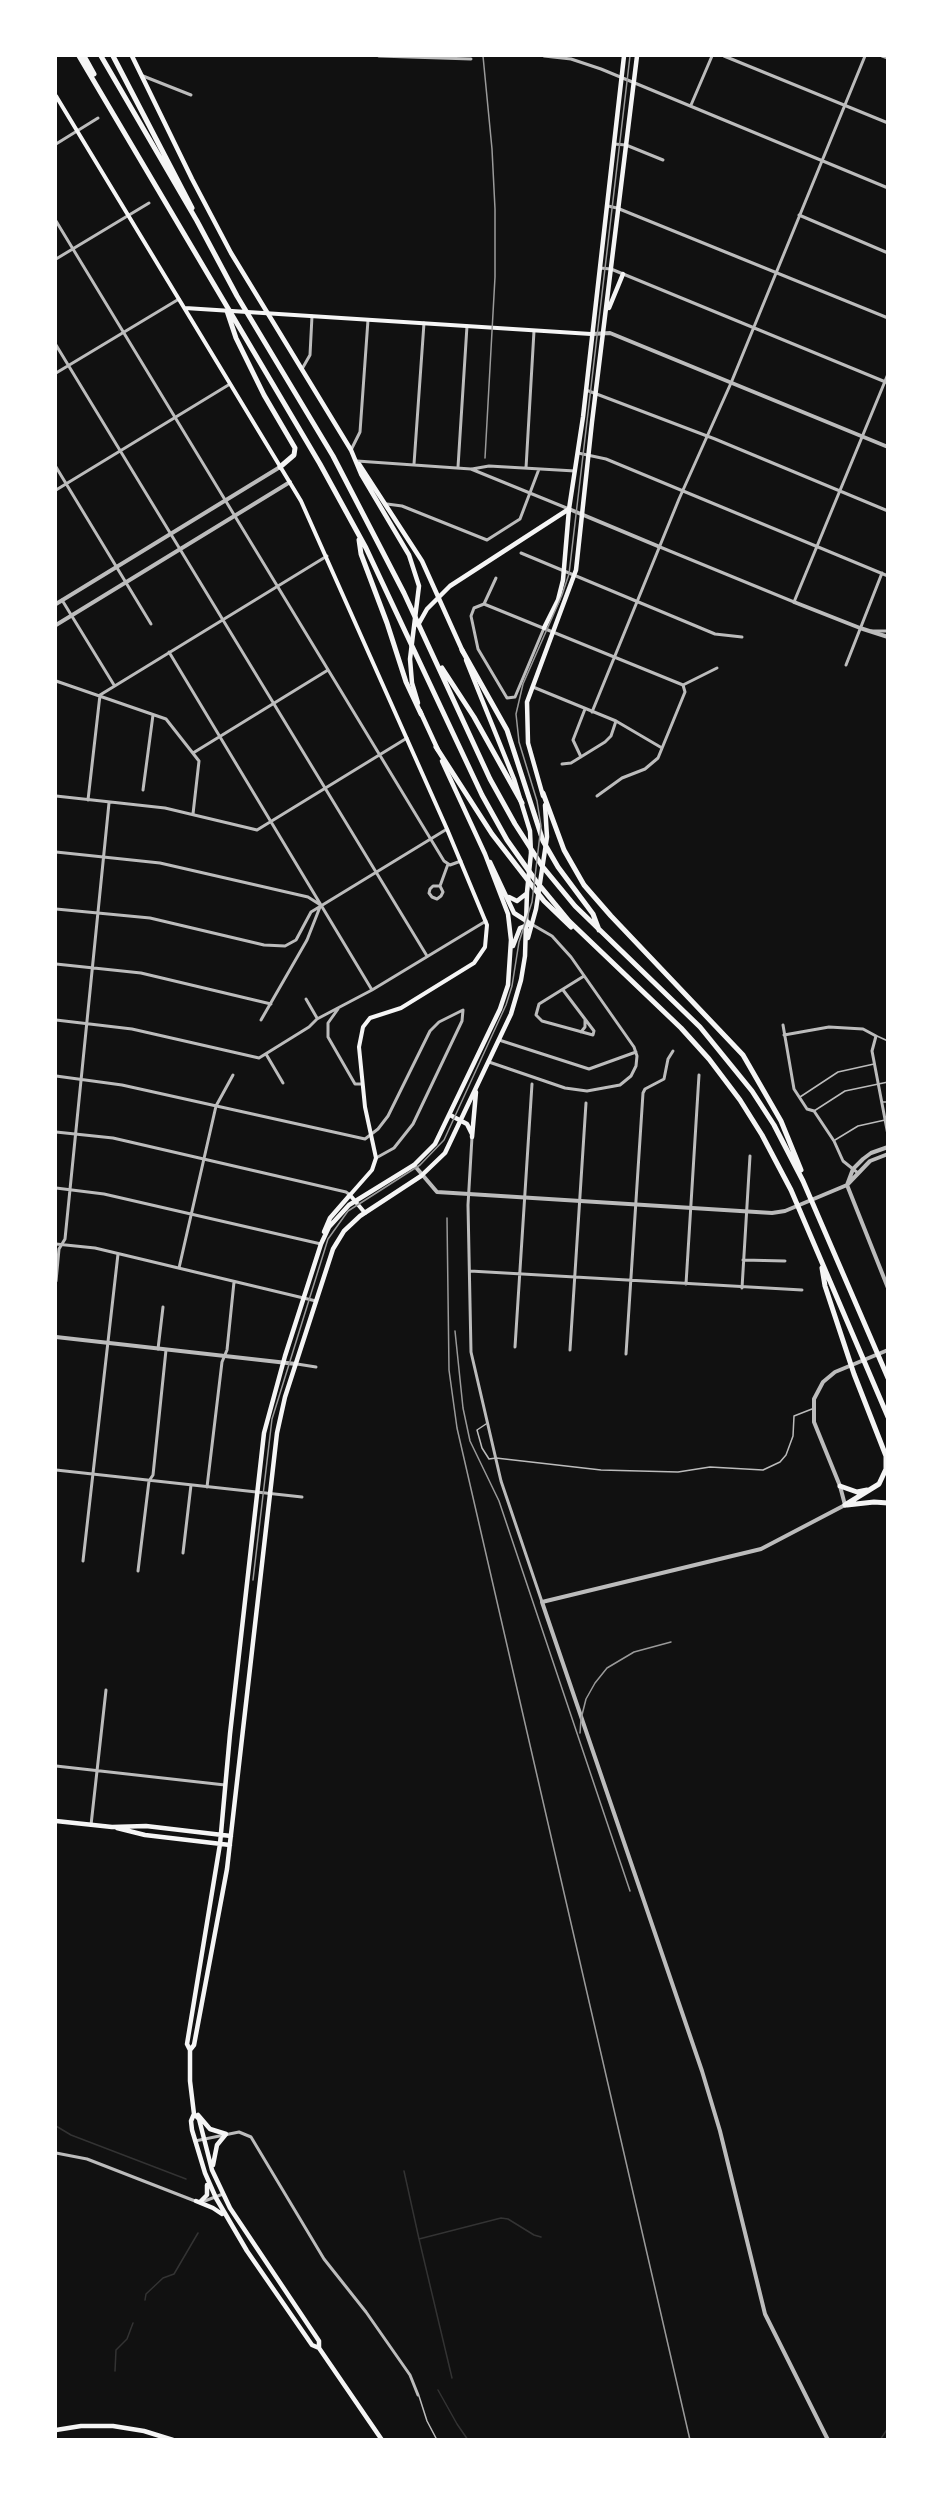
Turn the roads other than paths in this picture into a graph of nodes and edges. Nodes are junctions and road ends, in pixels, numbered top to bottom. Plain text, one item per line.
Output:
1 (79, 56) edge
2 (84, 56) edge
3 (101, 56) edge
4 (113, 56) edge
5 (132, 56) edge
6 (379, 56) edge
7 (544, 56) edge
8 (624, 56) edge
9 (637, 56) edge
10 (711, 56) edge
11 (724, 56) edge
12 (865, 56) edge
13 (882, 56) edge
14 (888, 58) edge
15 (471, 59) dead end
16 (142, 76) junction
17 (621, 77) junction
18 (634, 82) junction
19 (192, 95) dead end
20 (56, 96) edge
21 (691, 105) junction
22 (844, 105) junction
23 (113, 110) junction
24 (98, 118) dead end
25 (888, 123) edge
26 (77, 131) junction
27 (56, 144) edge
28 (614, 144) junction
29 (626, 145) junction
30 (663, 160) dead end
31 (821, 160) junction
32 (888, 188) edge
33 (149, 203) dead end
34 (608, 207) junction
35 (617, 208) junction
36 (799, 215) junction
37 (128, 216) junction
38 (56, 221) edge
39 (197, 221) junction
40 (72, 249) junction
41 (888, 253) edge
42 (56, 259) edge
43 (600, 268) junction
44 (611, 269) junction
45 (776, 271) junction
46 (623, 274) junction
47 (179, 299) junction
48 (223, 301) junction
49 (184, 308) junction
50 (267, 313) junction
51 (606, 314) junction
52 (312, 316) junction
53 (888, 318) edge
54 (368, 320) junction
55 (424, 323) junction
56 (467, 326) junction
57 (753, 327) junction
58 (534, 330) junction
59 (123, 333) junction
60 (604, 333) junction
61 (591, 334) junction
62 (56, 345) edge
63 (69, 366) junction
64 (302, 371) junction
65 (56, 373) edge
66 (888, 374) edge
67 (886, 382) edge
68 (731, 383) junction
69 (230, 384) junction
70 (585, 390) junction
71 (597, 393) junction
72 (175, 417) junction
73 (707, 437) junction
74 (862, 437) junction
75 (888, 447) edge
76 (120, 450) junction
77 (351, 450) junction
78 (578, 453) junction
79 (588, 455) junction
80 (357, 461) junction
81 (414, 464) junction
82 (56, 467) edge
83 (280, 467) junction
84 (458, 467) junction
85 (526, 468) junction
86 (471, 469) junction
87 (539, 469) junction
88 (575, 471) junction
89 (290, 482) junction
90 (66, 484) junction
91 (56, 490) edge
92 (684, 491) junction
93 (840, 491) junction
94 (530, 493) junction
95 (226, 501) junction
96 (387, 504) junction
97 (569, 510) junction
98 (888, 511) edge
99 (582, 515) junction
100 (236, 516) junction
101 (172, 534) junction
102 (359, 536) junction
103 (815, 546) junction
104 (660, 547) junction
105 (181, 549) junction
106 (521, 553) dead end
107 (327, 556) junction
108 (117, 567) junction
109 (564, 572) junction
110 (882, 573) junction
111 (575, 576) junction
112 (888, 576) edge
113 (496, 579) dead end
114 (126, 583) junction
115 (278, 585) junction
116 (62, 600) junction
117 (637, 602) junction
118 (794, 602) junction
119 (56, 604) edge
120 (484, 604) junction
121 (71, 616) junction
122 (223, 619) junction
123 (151, 624) dead end
124 (56, 625) edge
125 (544, 627) junction
126 (860, 628) junction
127 (554, 631) junction
128 (870, 631) junction
129 (888, 631) edge
130 (742, 637) dead end
131 (888, 637) edge
132 (429, 646) junction
133 (462, 650) junction
134 (410, 651) junction
135 (169, 652) junction
136 (615, 657) junction
137 (846, 665) dead end
138 (717, 668) dead end
139 (328, 670) junction
140 (56, 681) edge
141 (114, 685) junction
142 (683, 685) junction
143 (531, 687) junction
144 (100, 695) junction
145 (273, 703) junction
146 (585, 709) junction
147 (592, 712) junction
148 (421, 714) junction
149 (153, 715) junction
150 (616, 721) junction
151 (220, 736) junction
152 (407, 738) junction
153 (436, 747) junction
154 (662, 748) junction
155 (193, 753) junction
156 (379, 754) junction
157 (581, 757) junction
158 (562, 764) dead end
159 (325, 788) junction
160 (143, 790) dead end
161 (543, 793) junction
162 (56, 796) edge
163 (597, 796) dead end
164 (88, 800) junction
165 (109, 803) junction
166 (522, 803) junction
167 (193, 814) junction
168 (271, 821) junction
169 (447, 829) junction
170 (430, 839) junction
171 (56, 852) edge
172 (485, 854) junction
173 (104, 857) junction
174 (461, 861) junction
175 (448, 864) junction
176 (376, 872) junction
177 (440, 886) junction
178 (527, 892) junction
179 (505, 893) junction
180 (321, 905) junction
181 (56, 909) edge
182 (98, 913) junction
183 (486, 921) junction
184 (529, 923) junction
185 (599, 932) junction
186 (591, 944) junction
187 (510, 954) junction
188 (427, 956) junction
189 (56, 964) edge
190 (92, 968) junction
191 (584, 976) junction
192 (372, 990) junction
193 (563, 990) junction
194 (306, 999) dead end
195 (271, 1004) junction
196 (339, 1007) junction
197 (585, 1018) junction
198 (317, 1019) junction
199 (56, 1020) edge
200 (261, 1020) dead end
201 (87, 1024) junction
202 (783, 1025) dead end
203 (580, 1032) junction
204 (784, 1035) junction
205 (876, 1036) junction
206 (499, 1040) junction
207 (888, 1041) edge
208 (636, 1052) junction
209 (673, 1052) dead end
210 (266, 1054) junction
211 (489, 1062) junction
212 (874, 1064) junction
213 (699, 1075) dead end
214 (56, 1076) edge
215 (233, 1076) dead end
216 (81, 1078) junction
217 (888, 1082) edge
218 (283, 1083) dead end
219 (363, 1084) junction
220 (532, 1084) dead end
221 (878, 1084) junction
222 (476, 1090) junction
223 (799, 1097) junction
224 (888, 1102) edge
225 (586, 1103) dead end
226 (881, 1103) junction
227 (216, 1106) junction
228 (813, 1112) junction
229 (450, 1115) junction
230 (462, 1120) junction
231 (885, 1120) junction
232 (56, 1132) edge
233 (76, 1134) junction
234 (371, 1135) junction
235 (888, 1135) edge
236 (472, 1137) junction
237 (834, 1141) junction
238 (888, 1147) edge
239 (888, 1154) edge
240 (750, 1156) dead end
241 (376, 1158) junction
242 (204, 1159) junction
243 (414, 1165) junction
244 (853, 1169) junction
245 (858, 1173) junction
246 (421, 1176) junction
247 (846, 1185) junction
248 (56, 1188) edge
249 (807, 1189) junction
250 (70, 1190) junction
251 (468, 1193) junction
252 (350, 1195) junction
253 (524, 1197) junction
254 (356, 1200) junction
255 (580, 1201) junction
256 (635, 1204) junction
257 (691, 1208) junction
258 (746, 1211) junction
259 (191, 1213) junction
260 (365, 1213) junction
261 (56, 1244) edge
262 (62, 1244) junction
263 (321, 1244) junction
264 (118, 1254) junction
265 (820, 1257) junction
266 (743, 1260) junction
267 (785, 1261) dead end
268 (179, 1268) junction
269 (470, 1271) junction
270 (519, 1274) junction
271 (575, 1278) junction
272 (56, 1281) edge
273 (630, 1281) junction
274 (234, 1282) junction
275 (686, 1284) junction
276 (741, 1288) junction
277 (888, 1288) edge
278 (802, 1290) dead end
279 (304, 1297) junction
280 (316, 1301) junction
281 (163, 1307) dead end
282 (56, 1337) edge
283 (108, 1343) junction
284 (515, 1347) dead end
285 (158, 1349) junction
286 (166, 1350) junction
287 (570, 1350) dead end
288 (888, 1350) edge
289 (626, 1354) dead end
290 (225, 1356) junction
291 (284, 1363) junction
292 (296, 1364) junction
293 (316, 1367) dead end
294 (888, 1378) edge
295 (813, 1409) junction
296 (888, 1417) edge
297 (488, 1423) junction
298 (496, 1458) junction
299 (56, 1470) edge
300 (884, 1473) junction
301 (93, 1474) junction
302 (149, 1481) junction
303 (191, 1485) junction
304 (840, 1486) junction
305 (207, 1487) junction
306 (257, 1492) junction
307 (271, 1494) junction
308 (302, 1497) dead end
309 (888, 1503) edge
310 (845, 1505) junction
311 (183, 1553) dead end
312 (83, 1562) dead end
313 (138, 1571) dead end
314 (542, 1602) junction
315 (106, 1690) dead end
316 (56, 1766) edge
317 (97, 1771) junction
318 (225, 1785) junction
319 (56, 1821) edge
320 (91, 1825) junction
321 (112, 1827) junction
322 (221, 1835) junction
323 (231, 1836) junction
324 (220, 1844) junction
325 (230, 1845) junction
326 (190, 2050) junction
327 (193, 2111) junction
328 (226, 2134) junction
329 (203, 2140) junction
330 (195, 2142) junction
331 (56, 2153) edge
332 (212, 2170) junction
333 (205, 2173) junction
334 (223, 2194) junction
335 (216, 2198) junction
336 (198, 2201) junction
337 (227, 2218) junction
338 (319, 2348) junction
339 (418, 2395) joint
340 (56, 2430) edge
341 (173, 2439) edge
342 (381, 2439) edge
343 (438, 2439) edge
344 (828, 2439) edge

1 - 23 highway
2 - 23 highway
3 - 39 highway
4 - 39 highway
5 - 16 main road
6 - 15 street
7 - 17 street
8 - 17 main road
9 - 18 main road
10 - 21 street
11 - 22 street
12 - 22 street
13 - 14 street
16 - 19 street
16 - 50 main road
17 - 18 street
17 - 28 main road
18 - 21 street
18 - 29 main road
20 - 26 main road
21 - 31 street
22 - 25 street
22 - 31 street
23 - 48 highway
24 - 26 street
26 - 27 street
26 - 37 main road
28 - 29 street
28 - 34 main road
29 - 30 street
29 - 35 main road
31 - 32 street
31 - 36 street
33 - 37 street
34 - 35 street
34 - 43 main road
35 - 44 main road
35 - 45 street
36 - 41 street
36 - 45 street
37 - 40 street
37 - 47 main road
38 - 40 street
39 - 132 highway
40 - 42 street
40 - 59 street
43 - 44 street
43 - 61 main road
44 - 46 street
44 - 51 main road
45 - 53 street
45 - 57 street
46 - 51 main road
46 - 57 street
47 - 49 main road
47 - 59 street
48 - 83 highway
48 - 102 highway
49 - 50 main road
49 - 69 main road
50 - 52 main road
50 - 64 main road
51 - 60 main road
52 - 54 main road
52 - 64 street
54 - 55 main road
54 - 77 street
55 - 56 main road
55 - 81 street
56 - 58 main road
56 - 84 street
57 - 67 street
57 - 68 street
58 - 61 main road
58 - 85 street
59 - 63 street
59 - 72 street
60 - 61 street
60 - 68 street
60 - 71 main road
61 - 70 main road
62 - 63 street
63 - 65 street
63 - 76 street
64 - 77 main road
66 - 67 street
67 - 74 street
68 - 73 street
68 - 74 street
69 - 72 street
69 - 83 main road
70 - 71 street
70 - 78 main road
71 - 73 street
71 - 79 main road
72 - 76 street
72 - 95 street
73 - 92 street
73 - 93 street
74 - 75 street
74 - 93 street
76 - 90 street
76 - 101 street
77 - 80 main road
78 - 79 street
78 - 88 main road
79 - 92 street
79 - 99 main road
80 - 81 street
80 - 96 main road
80 - 134 main road
81 - 84 street
82 - 90 street
83 - 89 main road
83 - 95 street
84 - 86 street
85 - 86 street
85 - 87 street
86 - 94 street
87 - 88 street
87 - 94 street
88 - 97 main road
89 - 100 street
89 - 107 main road
90 - 91 street
90 - 108 street
92 - 103 street
92 - 104 street
93 - 98 street
93 - 103 street
94 - 96 street
94 - 97 street
95 - 100 street
95 - 101 street
96 - 133 main road
97 - 99 street
97 - 109 main road
97 - 134 main road
99 - 104 street
99 - 111 main road
100 - 105 street
100 - 115 street
101 - 105 street
101 - 108 street
102 - 148 highway
102 - 186 highway
103 - 110 street
103 - 118 street
104 - 117 street
104 - 118 street
105 - 114 street
105 - 122 street
106 - 109 street
107 - 115 street
107 - 152 main road
108 - 114 street
108 - 116 street
109 - 111 street
109 - 125 main road
110 - 112 street
110 - 126 street
111 - 117 street
111 - 127 main road
113 - 120 street
114 - 121 street
114 - 123 street
115 - 122 street
115 - 139 street
116 - 119 street
116 - 121 street
117 - 130 street
117 - 136 street
118 - 126 street
120 - 125 street
120 - 125 street
121 - 124 street
121 - 141 street
122 - 135 street
122 - 145 street
125 - 127 street
126 - 128 street
126 - 137 street
127 - 136 street
127 - 143 main road
128 - 129 street
128 - 131 street
132 - 166 highway
132 - 185 highway
133 - 166 main road
133 - 185 highway
134 - 148 main road
135 - 141 street
135 - 151 street
136 - 142 street
136 - 147 street
138 - 142 street
139 - 145 street
139 - 156 street
140 - 144 street
141 - 144 street
142 - 154 street
143 - 146 street
143 - 161 main road
144 - 149 street
144 - 164 street
145 - 151 street
145 - 159 street
146 - 147 street
146 - 157 street
147 - 150 street
148 - 153 main road
149 - 155 street
149 - 160 street
150 - 154 street
150 - 157 street
151 - 155 street
151 - 168 street
152 - 156 street
152 - 169 main road
153 - 172 main road
153 - 186 highway
154 - 163 street
155 - 167 street
156 - 159 street
156 - 170 street
157 - 158 street
159 - 168 street
159 - 176 street
161 - 184 main road
161 - 249 highway
162 - 164 street
164 - 165 street
165 - 167 street
165 - 173 street
166 - 178 main road
167 - 168 street
168 - 180 street
169 - 170 street
169 - 174 main road
170 - 175 street
170 - 176 street
171 - 173 street
172 - 179 main road
172 - 187 main road
173 - 180 street
173 - 182 street
174 - 175 street
174 - 183 main road
175 - 177 street
176 - 180 street
176 - 188 street
177 - 177 street
178 - 179 main road
178 - 184 main road
179 - 184 main road
180 - 182 street
180 - 192 street
180 - 195 street
181 - 182 street
182 - 190 street
183 - 188 street
183 - 219 main road
184 - 187 main road
184 - 191 street
184 - 206 main road
185 - 249 highway
186 - 265 highway
187 - 229 main road
188 - 192 street
189 - 190 street
190 - 195 street
190 - 201 street
191 - 193 street
191 - 208 street
192 - 196 street
193 - 197 street
193 - 203 street
194 - 198 street
195 - 200 street
196 - 198 street
196 - 219 street
197 - 203 street
197 - 203 street
198 - 210 street
199 - 201 street
201 - 210 street
201 - 216 street
202 - 204 street
204 - 205 street
204 - 223 street
205 - 207 lane
205 - 212 street
206 - 208 street
206 - 211 main road
208 - 211 street
209 - 256 street
210 - 218 street
211 - 222 main road
212 - 221 street
212 - 223 lane
213 - 257 street
214 - 216 street
215 - 227 street
216 - 227 street
216 - 233 street
217 - 221 lane
219 - 234 main road
220 - 253 street
221 - 226 street
221 - 228 lane
222 - 230 main road
222 - 236 main road
223 - 228 street
224 - 226 lane
225 - 255 street
226 - 231 street
227 - 234 street
227 - 242 street
228 - 237 street
229 - 230 main road
229 - 243 main road
230 - 236 main road
230 - 246 main road
231 - 235 street
231 - 237 lane
232 - 233 street
233 - 242 street
233 - 250 street
234 - 241 main road
234 - 241 street
236 - 251 street
237 - 244 street
238 - 244 street
239 - 245 street
240 - 258 street
241 - 252 main road
242 - 252 street
242 - 259 street
243 - 246 street
243 - 254 main road
244 - 245 street
244 - 247 street
245 - 247 street
246 - 251 street
246 - 260 main road
247 - 258 street
247 - 277 street
248 - 250 street
249 - 294 highway
250 - 259 street
250 - 262 street
251 - 253 street
251 - 269 street
252 - 254 main road
252 - 263 main road
253 - 255 street
253 - 270 street
254 - 260 main road
254 - 263 main road
255 - 256 street
255 - 271 street
256 - 257 street
256 - 273 street
257 - 258 street
257 - 275 street
258 - 266 street
259 - 263 street
259 - 268 street
260 - 280 main road
261 - 262 street
262 - 264 street
262 - 272 street
263 - 279 main road
264 - 268 street
264 - 283 street
265 - 296 highway
265 - 300 highway
266 - 267 street
266 - 276 street
268 - 274 street
269 - 270 street
269 - 297 street
270 - 271 street
270 - 284 street
271 - 273 street
271 - 287 street
273 - 275 street
273 - 289 street
274 - 279 street
274 - 290 street
275 - 276 street
276 - 278 street
279 - 280 street
279 - 291 main road
280 - 292 main road
281 - 285 street
282 - 283 street
283 - 285 street
283 - 301 street
285 - 286 street
286 - 290 street
286 - 302 street
288 - 295 street
290 - 291 street
290 - 305 street
291 - 292 street
291 - 306 main road
292 - 293 street
292 - 307 main road
295 - 298 lane
295 - 304 street
297 - 298 street
297 - 298 lane
298 - 314 street
299 - 301 street
300 - 304 highway
300 - 310 highway
301 - 302 street
301 - 312 street
302 - 303 street
302 - 313 street
303 - 305 street
303 - 311 street
304 - 310 street
305 - 306 street
306 - 307 street
306 - 318 main road
307 - 308 street
307 - 323 main road
309 - 310 highway
310 - 314 street
314 - 344 street
315 - 317 street
316 - 317 street
317 - 318 street
317 - 320 street
318 - 322 main road
319 - 320 main road
320 - 321 main road
321 - 322 main road
321 - 324 main road
322 - 323 main road
322 - 324 main road
323 - 325 main road
324 - 325 main road
324 - 326 main road
325 - 326 main road
326 - 327 main road
327 - 328 main road
327 - 329 main road
327 - 330 main road
328 - 329 street
328 - 332 main road
328 - 339 street
329 - 330 street
329 - 332 main road
330 - 333 main road
331 - 336 street
332 - 334 main road
333 - 335 main road
333 - 336 main road
334 - 335 street
334 - 338 main road
335 - 336 street
335 - 337 main road
336 - 337 main road
337 - 338 main road
338 - 342 main road
339 - 343 lane
340 - 341 main road

